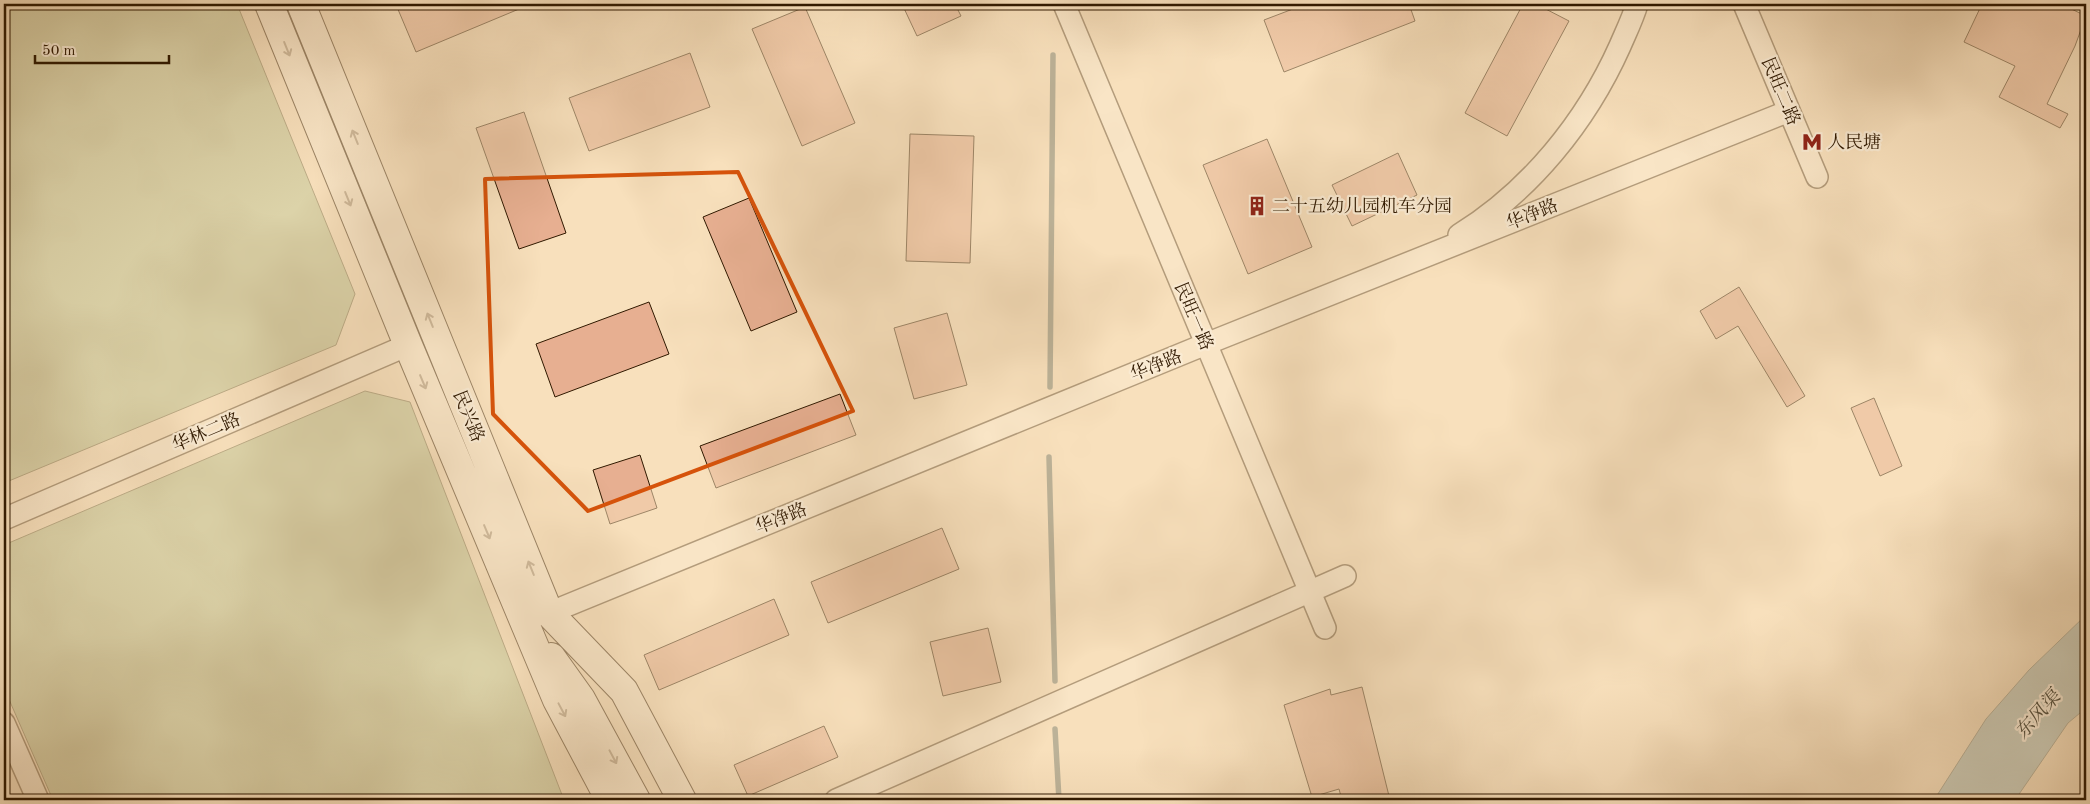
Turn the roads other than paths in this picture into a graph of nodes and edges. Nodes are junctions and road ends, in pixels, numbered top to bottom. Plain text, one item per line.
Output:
1 (269, 4) edge
2 (301, 4) edge
3 (1064, 4) edge
4 (1637, 4) edge
5 (1744, 4) edge
6 (1789, 111) junction
7 (1817, 177) dead end
8 (1423, 258) junction
9 (1206, 344) junction
10 (408, 345) junction
11 (4, 519) edge
12 (1345, 576) dead end
13 (1310, 591) junction
14 (549, 613) junction
15 (522, 617) junction
16 (1325, 628) dead end
17 (593, 694) junction
18 (4, 723) edge
19 (38, 800) edge
20 (610, 800) edge
21 (636, 800) edge
22 (663, 800) edge
23 (682, 800) edge
24 (836, 800) edge

1 -> 10 main road, 民兴路
14 -> 2 main road, 民兴路
3 - 9 street, 民旺一路
4 - 8 street
5 - 6 street, 民旺二路
6 - 7 street, 民旺二路
6 - 8 street, 华净路
8 - 9 street, 华净路
9 - 13 street, 民旺一路
9 - 14 street, 华净路
10 - 11 street, 华林二路
10 -> 15 main road, 民兴路
12 - 13 street
13 - 16 street, 民旺一路
13 - 24 street
14 - 15 street, 华净路
14 - 17 main road
14 - 23 main road, 民兴路
15 - 17 main road
15 -> 20 main road, 民兴路
17 -> 21 main road
17 - 22 main road
18 - 19 street

